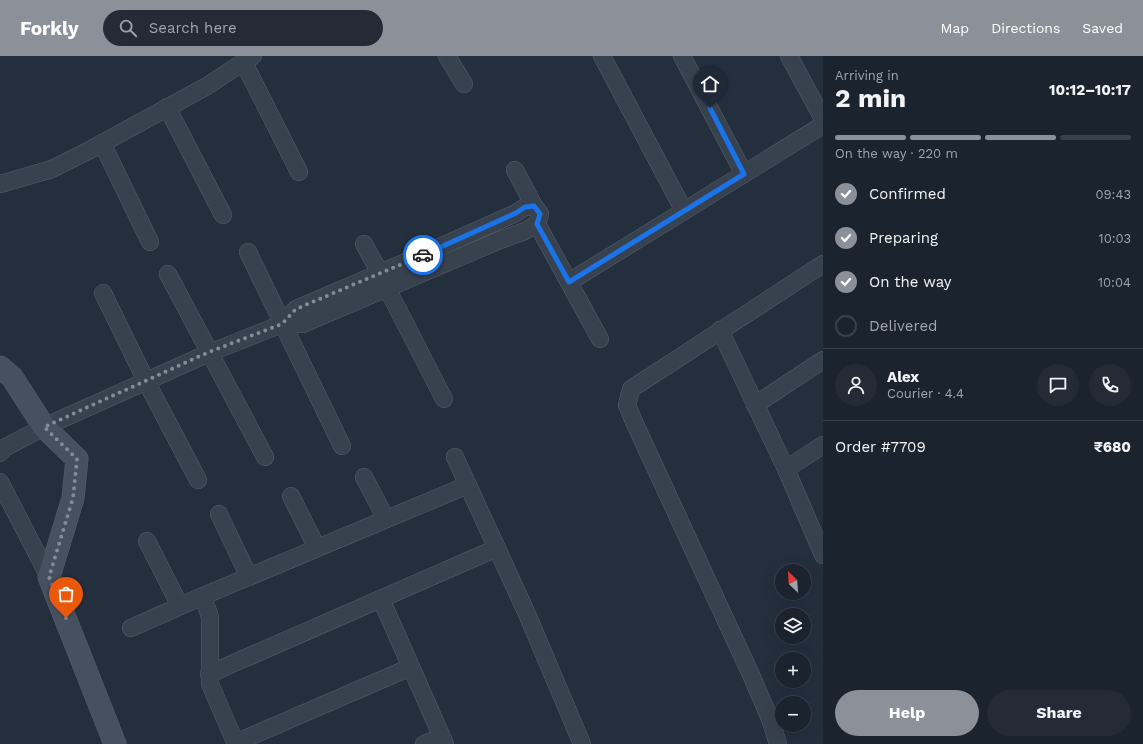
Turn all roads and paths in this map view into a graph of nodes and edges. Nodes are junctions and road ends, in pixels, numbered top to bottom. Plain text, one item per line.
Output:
1 (447, 56) edge
2 (602, 56) edge
3 (682, 56) edge
4 (789, 56) edge
5 (248, 59) edge
6 (464, 84) dead end
7 (168, 107) junction
8 (823, 119) edge
9 (823, 125) edge
10 (102, 143) junction
11 (515, 170) dead end
12 (299, 172) dead end
13 (744, 174) junction
14 (0, 184) edge
15 (534, 206) junction
16 (684, 211) junction
17 (223, 215) dead end
18 (537, 224) junction
19 (150, 242) dead end
20 (364, 244) dead end
21 (248, 252) dead end
22 (823, 264) edge
23 (380, 273) junction
24 (168, 274) dead end
25 (569, 282) junction
26 (387, 288) junction
27 (103, 293) dead end
28 (282, 324) junction
29 (720, 330) junction
30 (600, 339) dead end
31 (209, 352) junction
32 (823, 360) edge
33 (0, 367) edge
34 (146, 381) junction
35 (444, 399) dead end
36 (755, 405) junction
37 (44, 427) junction
38 (823, 445) edge
39 (342, 446) dead end
40 (0, 453) edge
41 (265, 457) dead end
42 (455, 457) dead end
43 (786, 469) junction
44 (364, 477) dead end
45 (198, 480) dead end
46 (0, 482) edge
47 (468, 485) junction
48 (291, 496) dead end
49 (219, 514) dead end
50 (386, 519) junction
51 (147, 540) dead end
52 (317, 548) junction
53 (497, 548) junction
54 (823, 555) edge
55 (49, 577) junction
56 (249, 577) junction
57 (203, 596) junction
58 (381, 599) junction
59 (180, 606) junction
60 (131, 628) dead end
61 (411, 667) junction
62 (209, 674) junction
63 (443, 740) edge
64 (115, 744) edge
65 (235, 744) edge
66 (424, 744) edge
67 (582, 744) edge
68 (778, 744) edge

1 - 6 street
2 - 16 street
3 - 13 street
4 - 8 street
5 - 7 street
5 - 12 street
7 - 10 street
7 - 17 street
9 - 13 street
10 - 14 street
10 - 19 street
11 - 15 street
13 - 16 street
15 - 18 street
15 - 23 street
16 - 25 street
18 - 25 street
18 - 26 street
20 - 23 street
21 - 28 street
22 - 29 street
23 - 28 street
24 - 31 street
25 - 30 street
26 - 28 street
26 - 35 street
27 - 34 street
28 - 31 street
28 - 39 street
29 - 36 street
29 - 68 street
31 - 34 street
31 - 41 street
32 - 36 street
33 - 37 main road
34 - 37 street
34 - 45 street
36 - 43 street
37 - 40 street
37 - 55 main road
38 - 43 street
42 - 47 street
43 - 54 street
44 - 50 street
46 - 55 street
47 - 50 street
47 - 53 street
48 - 52 street
49 - 56 street
50 - 52 street
51 - 59 street
52 - 56 street
53 - 58 street
53 - 67 street
55 - 64 main road
56 - 57 street
57 - 59 street
57 - 62 street
58 - 61 street
58 - 62 street
59 - 60 street
61 - 63 street
61 - 65 street
62 - 65 street
63 - 66 street

